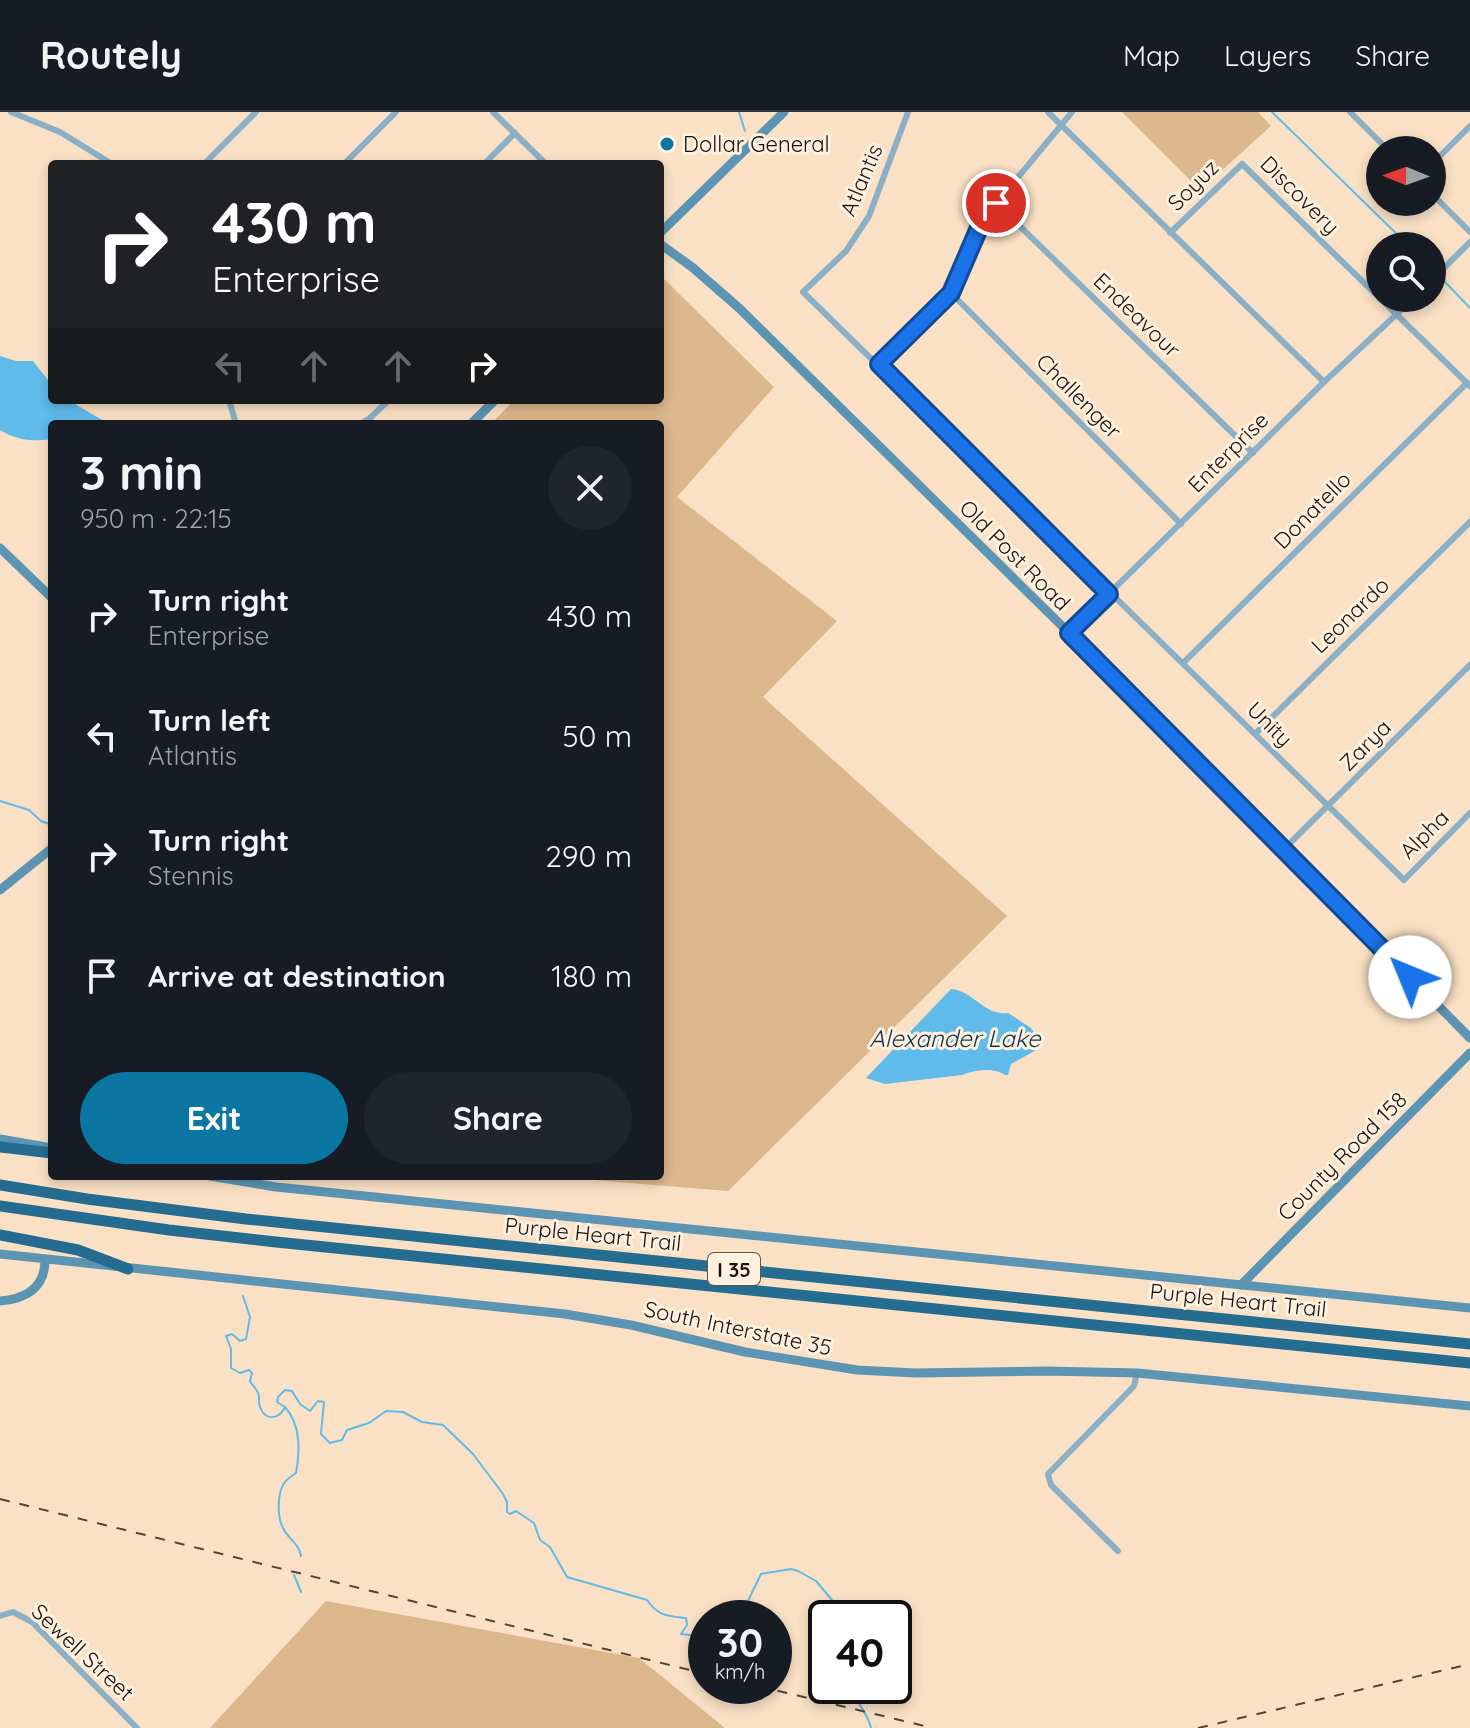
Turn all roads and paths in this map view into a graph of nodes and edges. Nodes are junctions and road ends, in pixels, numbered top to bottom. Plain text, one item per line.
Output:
1 (11, 112) edge
2 (256, 112) edge
3 (396, 112) edge
4 (493, 112) edge
5 (784, 112) edge
6 (908, 112) edge
7 (1048, 112) edge
8 (1072, 112) edge
9 (1350, 112) edge
10 (1061, 124) junction
11 (1470, 126) edge
12 (515, 133) junction
13 (1374, 136) edge
14 (1446, 150) edge
15 (106, 160) edge
16 (208, 160) edge
17 (348, 160) edge
18 (488, 160) edge
19 (542, 160) edge
20 (1242, 164) joint
21 (996, 203) junction
22 (1446, 208) edge
23 (664, 229) edge
24 (1470, 232) edge
25 (1170, 233) junction
26 (1470, 242) edge
27 (664, 247) edge
28 (1446, 266) edge
29 (951, 293) junction
30 (1400, 312) edge
31 (1396, 316) junction
32 (879, 364) junction
33 (1324, 382) junction
34 (1468, 384) edge
35 (385, 404) edge
36 (491, 404) edge
37 (367, 420) edge
38 (475, 420) edge
39 (1253, 453) junction
40 (1470, 522) edge
41 (1181, 524) junction
42 (0, 548) edge
43 (48, 594) edge
44 (1109, 594) junction
45 (1069, 633) junction
46 (1183, 663) junction
47 (1470, 665) edge
48 (1255, 734) junction
49 (1329, 807) junction
50 (1470, 813) edge
51 (1284, 849) junction
52 (48, 851) edge
53 (1404, 880) joint
54 (0, 890) edge
55 (1470, 1038) edge
56 (1470, 1053) edge
57 (0, 1139) edge
58 (0, 1147) edge
59 (48, 1149) edge
60 (48, 1150) edge
61 (234, 1180) edge
62 (0, 1185) edge
63 (0, 1206) edge
64 (0, 1235) edge
65 (0, 1254) edge
66 (45, 1260) junction
67 (128, 1269) junction
68 (1241, 1285) junction
69 (0, 1301) edge
70 (1470, 1308) edge
71 (1470, 1344) edge
72 (1470, 1363) edge
73 (1137, 1373) junction
74 (1470, 1406) edge
75 (1118, 1551) dead end
76 (0, 1616) edge
77 (137, 1728) edge

1 - 15 street
2 - 16 street
3 - 17 street
4 - 12 street
5 - 23 main road
6 - 32 street, Atlantis
7 - 10 street
8 - 10 street
9 - 13 street
10 - 21 street
10 - 25 street
11 - 14 street
12 - 18 street
12 - 19 street
20 - 25 street, Soyuz
20 - 31 street, Discovery
21 - 29 street
21 - 39 street, Endeavour
22 - 24 street
25 - 33 street
26 - 28 street
27 - 45 main road, Old Post Road
29 - 32 street
29 - 41 street, Challenger
30 - 31 street, Enterprise
31 - 33 street, Enterprise
31 - 34 street, Discovery
32 - 44 street, Atlantis
33 - 39 street, Enterprise
34 - 46 street, Donatello
35 - 37 street
36 - 38 main road
39 - 41 street, Enterprise
40 - 48 street, Leonardo
41 - 44 street, Enterprise
42 - 43 main road
44 - 45 street, Enterprise
44 - 46 street, Unity
45 - 51 main road, Old Post Road
46 - 48 street, Unity
47 - 49 street, Zarya
48 - 49 street, Unity
49 - 51 street, Zarya
49 - 53 street, Unity
50 - 53 street, Alpha
51 - 55 main road, Old Post Road
52 - 54 main road
56 - 68 main road, County Road 158
57 - 59 main road
58 - 60 highway
61 - 68 main road
62 - 71 highway, Purple Heart Trail / I 35
63 - 72 highway, Purple Heart Trail / I 35
64 - 67 highway
65 - 66 main road, South Interstate 35
66 - 67 main road, South Interstate 35
66 - 69 main road
67 - 73 main road, South Interstate 35
68 - 70 main road
73 - 74 main road, South Interstate 35
73 - 75 street
76 - 77 street, Sewell Street

